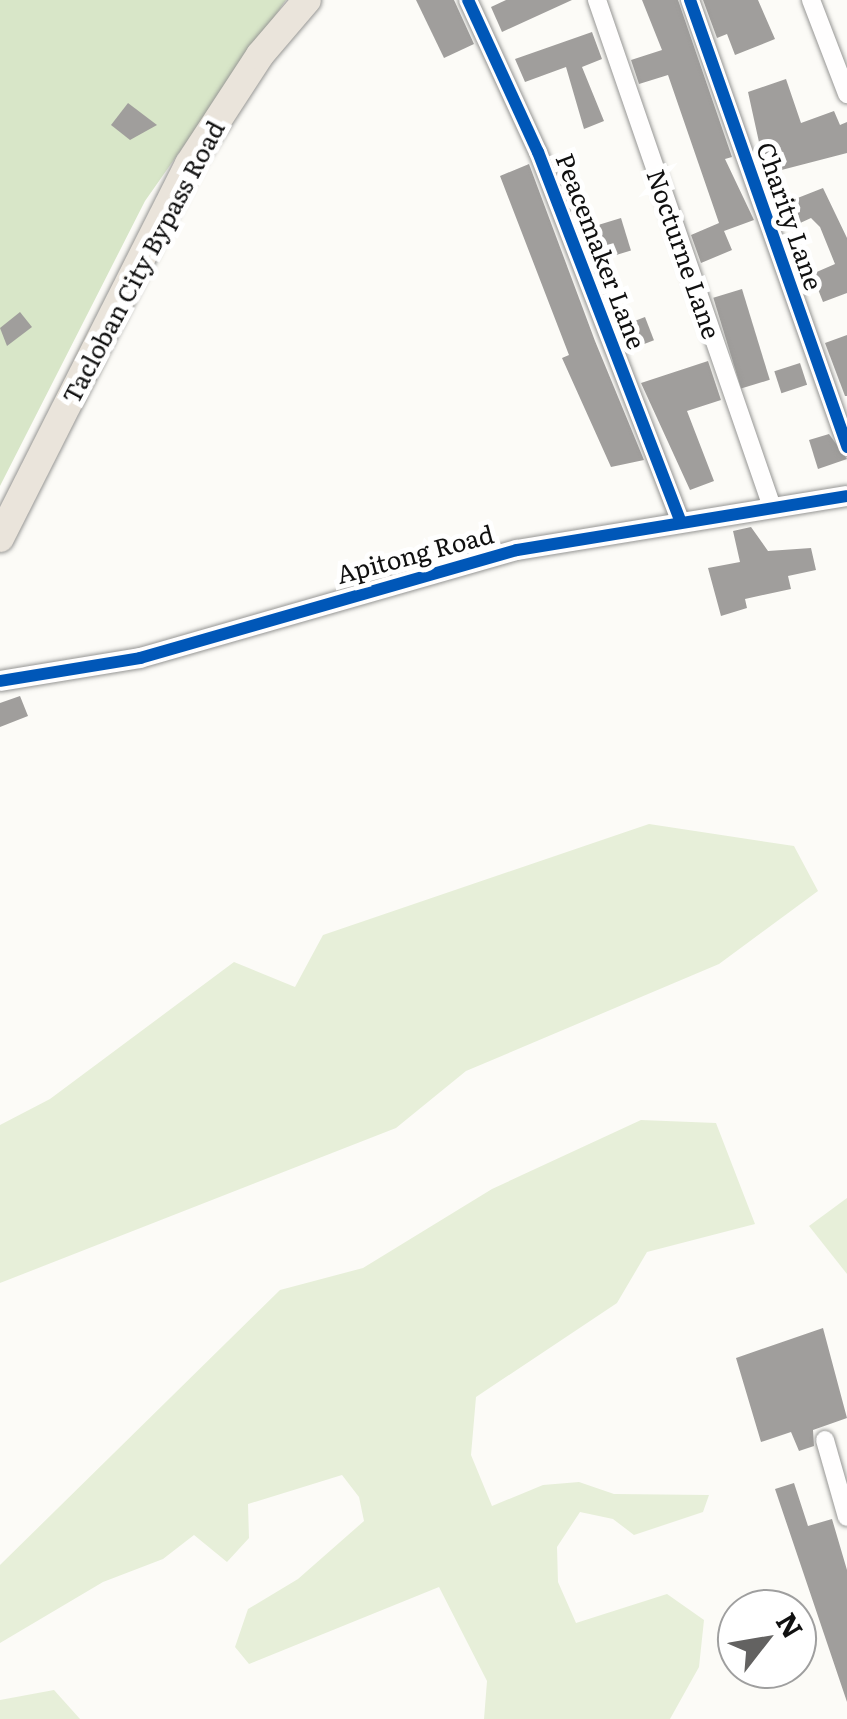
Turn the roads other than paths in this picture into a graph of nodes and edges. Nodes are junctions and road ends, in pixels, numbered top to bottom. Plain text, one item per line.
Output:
1 (307, 0) edge
2 (468, 0) edge
3 (597, 0) edge
4 (690, 0) edge
5 (812, 0) edge
6 (847, 94) edge
7 (847, 447) edge
8 (847, 496) edge
9 (772, 507) junction
10 (681, 522) junction
11 (0, 538) edge
12 (0, 680) edge
13 (825, 1440) dead end
14 (847, 1516) edge

1 - 11 highway, Tacloban City Bypass Road
2 - 10 street, Peacemaker Lane
3 - 9 street, Nocturne Lane
4 - 7 street, Charity Lane
5 - 6 street
8 - 9 street, Apitong Road
9 - 10 street, Apitong Road
10 - 12 street, Apitong Road
13 - 14 street

